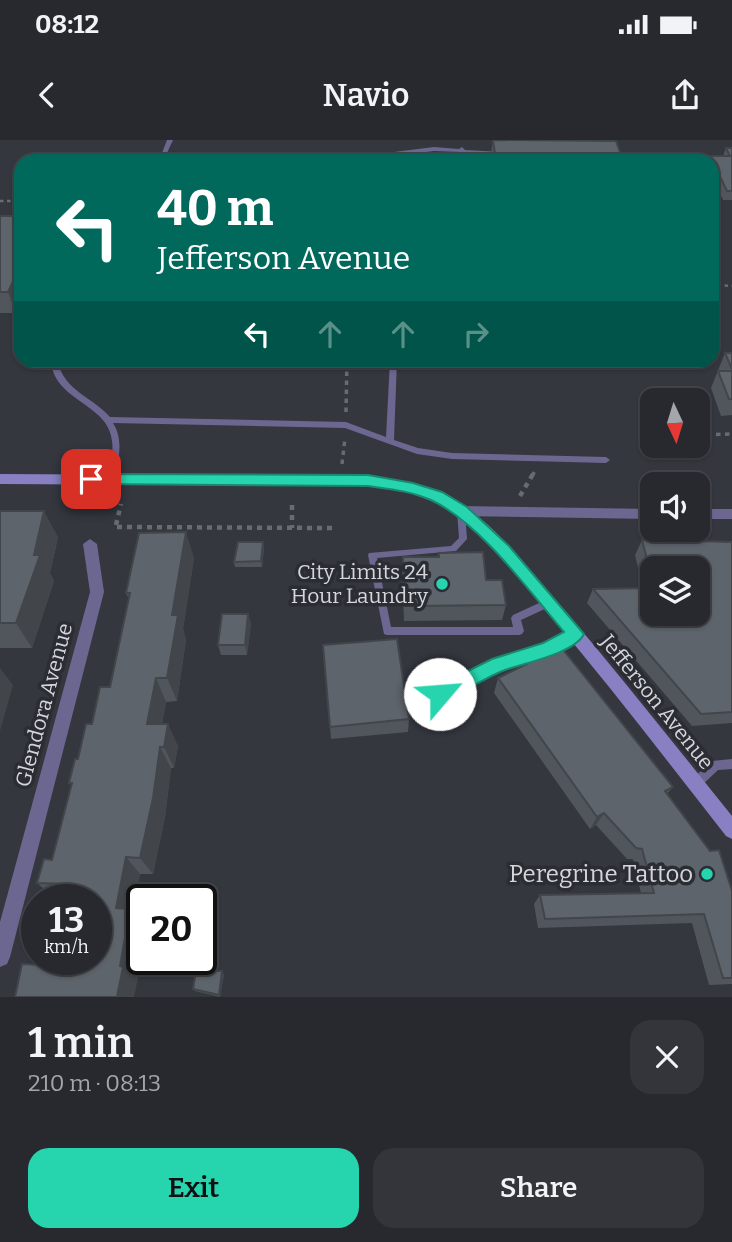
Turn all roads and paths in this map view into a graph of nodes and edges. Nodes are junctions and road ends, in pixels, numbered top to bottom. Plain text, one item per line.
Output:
1 (462, 149) junction
2 (508, 152) edge
3 (390, 154) edge
4 (462, 154) edge
5 (54, 368) edge
6 (394, 368) edge
7 (110, 420) junction
8 (732, 434) edge
9 (710, 435) edge
10 (390, 440) junction
11 (538, 458) junction
12 (606, 460) dead end
13 (0, 479) edge
14 (112, 479) junction
15 (521, 500) dead end
16 (121, 505) dead end
17 (292, 505) dead end
18 (461, 511) junction
19 (640, 514) edge
20 (710, 514) edge
21 (732, 514) edge
22 (292, 528) junction
23 (332, 528) dead end
24 (90, 544) dead end
25 (548, 603) junction
26 (576, 634) junction
27 (440, 694) dead end
28 (732, 764) edge
29 (695, 784) junction
30 (732, 830) edge
31 (0, 957) edge

1 - 2 lane
1 - 3 lane
1 - 4 lane
5 - 7 lane
6 - 10 lane
7 - 10 lane
7 - 14 lane
8 - 9 path
10 - 11 lane
11 - 12 lane
11 - 15 path
13 - 14 street, Jefferson Avenue
14 - 18 street, Jefferson Avenue
16 - 22 path
17 - 22 path
18 - 19 street
18 - 25 street, Jefferson Avenue
18 - 25 lane
20 - 21 street
22 - 23 path
24 - 31 street, Glendora Avenue
25 - 26 street, Jefferson Avenue
26 - 27 lane
26 - 29 street, Jefferson Avenue
28 - 29 lane
29 - 30 street, Jefferson Avenue

